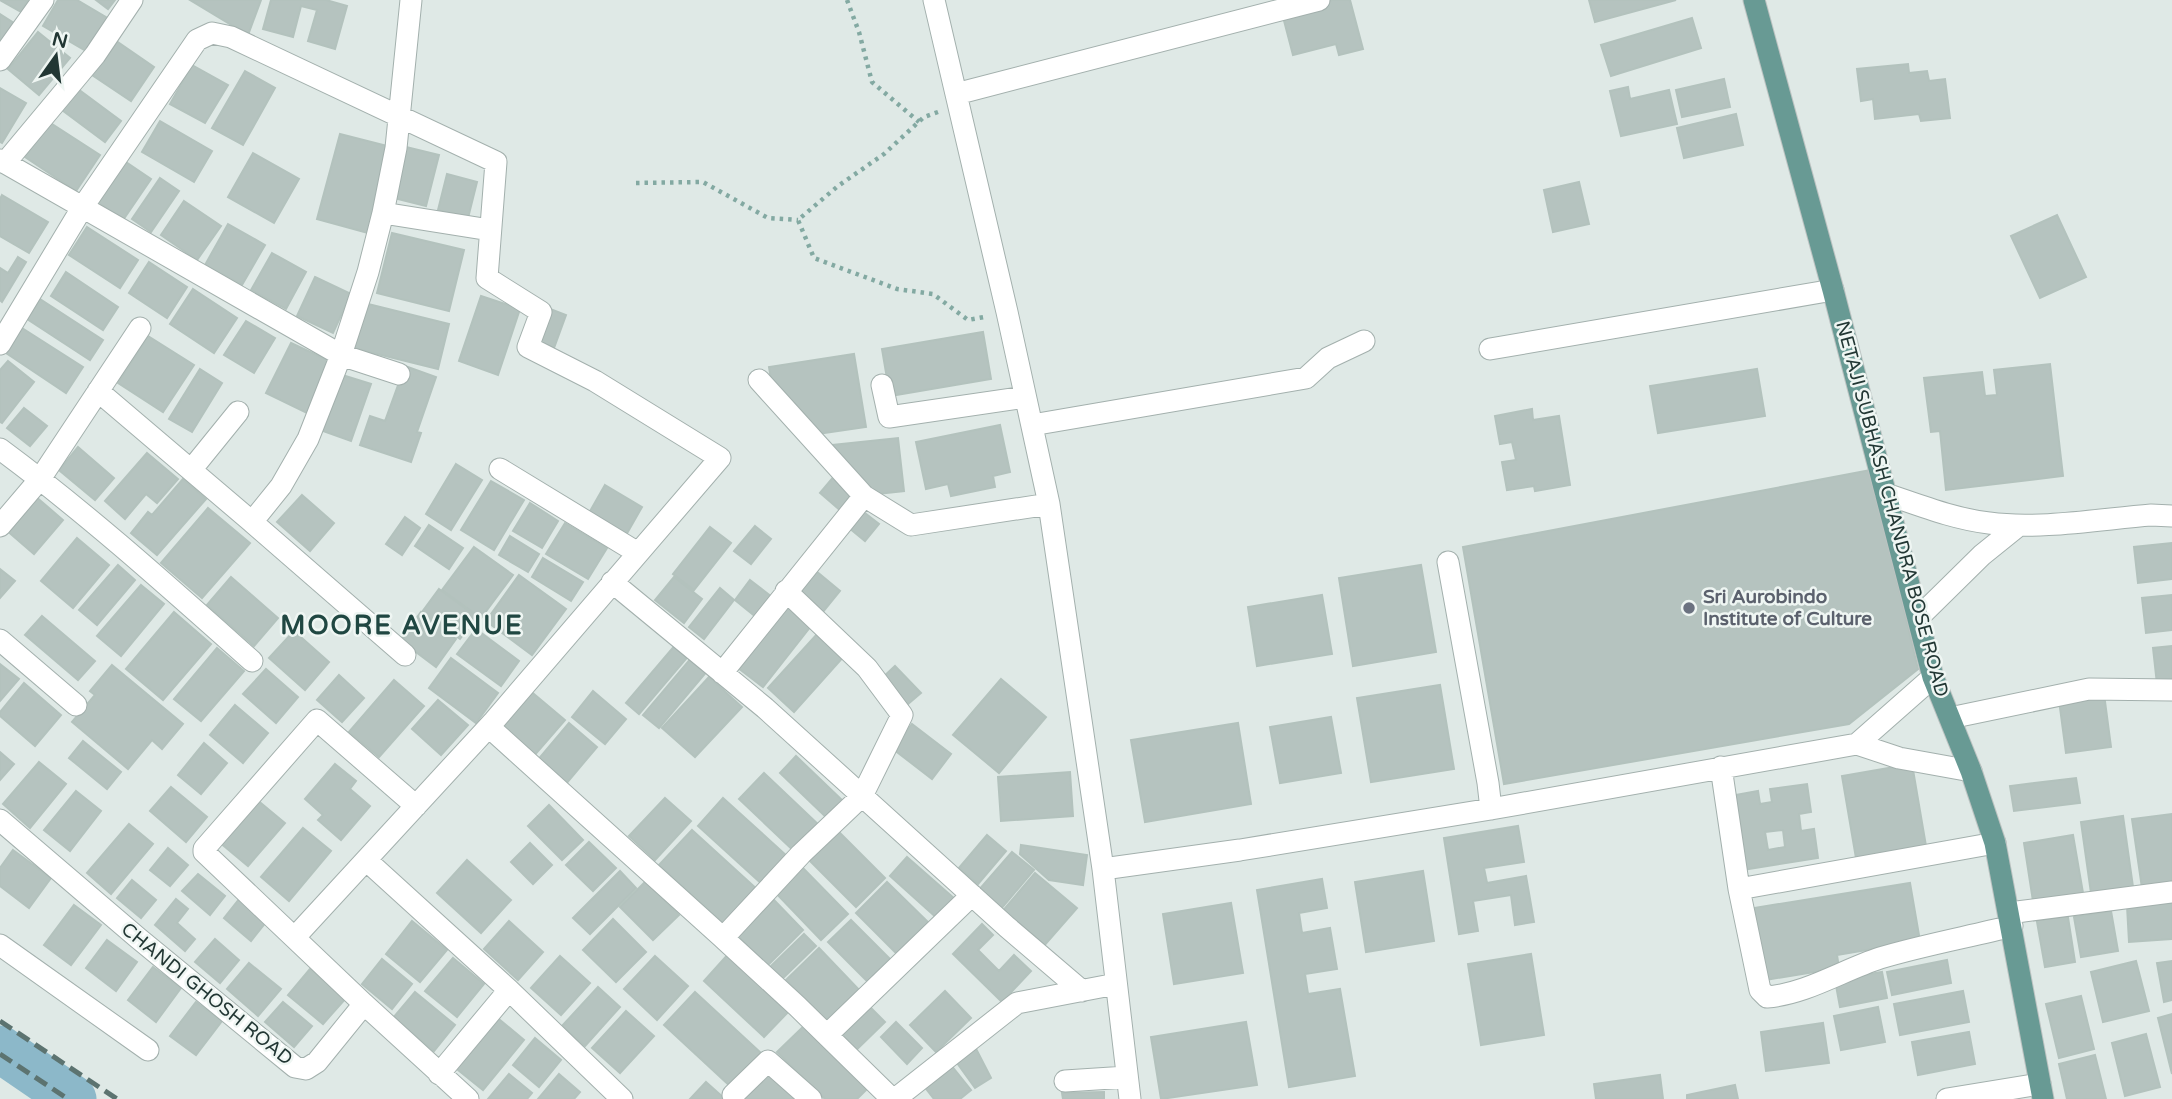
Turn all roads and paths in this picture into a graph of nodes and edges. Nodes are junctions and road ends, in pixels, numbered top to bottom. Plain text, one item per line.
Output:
1 (43, 0) edge
2 (132, 0) edge
3 (411, 0) edge
4 (847, 0) edge
5 (934, 0) edge
6 (1319, 0) edge
7 (1754, 0) edge
8 (0, 60) edge
9 (958, 99) junction
10 (400, 117) junction
11 (919, 122) junction
12 (3, 161) edge
13 (636, 183) dead end
14 (82, 208) junction
15 (383, 213) junction
16 (798, 220) junction
17 (491, 230) junction
18 (1833, 290) junction
19 (1007, 312) junction
20 (140, 328) dead end
21 (1364, 341) dead end
22 (0, 344) edge
23 (1490, 349) dead end
24 (341, 355) junction
25 (399, 374) dead end
26 (759, 380) dead end
27 (882, 385) dead end
28 (98, 391) junction
29 (1025, 397) junction
30 (238, 412) dead end
31 (1032, 425) junction
32 (0, 449) edge
33 (500, 469) dead end
34 (191, 470) junction
35 (40, 478) junction
36 (1886, 494) junction
37 (864, 496) junction
38 (1049, 505) junction
39 (2172, 516) edge
40 (252, 522) junction
41 (0, 526) edge
42 (2018, 526) junction
43 (638, 553) junction
44 (1448, 562) dead end
45 (612, 582) junction
46 (786, 591) junction
47 (1918, 618) junction
48 (0, 640) edge
49 (405, 655) dead end
50 (252, 661) dead end
51 (722, 673) junction
52 (1933, 677) junction
53 (2172, 690) edge
54 (76, 705) dead end
55 (1950, 718) junction
56 (489, 727) junction
57 (1857, 744) junction
58 (1721, 767) junction
59 (1971, 771) junction
60 (862, 796) junction
61 (416, 806) junction
62 (1491, 809) junction
63 (0, 820) edge
64 (1995, 843) junction
65 (366, 860) junction
66 (1103, 869) junction
67 (1739, 889) junction
68 (2172, 892) edge
69 (971, 895) junction
70 (2011, 920) junction
71 (295, 937) junction
72 (723, 938) junction
73 (0, 945) edge
74 (1116, 984) junction
75 (509, 990) junction
76 (1082, 991) junction
77 (364, 1004) junction
78 (827, 1035) junction
79 (148, 1050) dead end
80 (439, 1074) junction
81 (1127, 1077) junction
82 (1065, 1081) dead end
83 (2041, 1091) edge
84 (733, 1095) dead end
85 (468, 1099) edge
86 (622, 1099) edge
87 (811, 1099) edge
88 (894, 1099) edge
89 (1130, 1099) edge
90 (1947, 1099) edge

1 - 8 street
2 - 12 street
3 - 10 street
4 - 11 path
5 - 9 street
6 - 9 street
7 - 18 main road, NETAJI SUBHASH CHANDRA BOSE ROAD
9 - 11 path
9 - 19 street
10 - 14 street
10 - 15 street
10 - 17 street
11 - 16 path
12 - 14 street
13 - 16 path
14 - 22 street
14 - 24 street
15 - 17 street
15 - 24 street
16 - 19 path
17 - 43 street
18 - 23 street
18 - 36 main road, NETAJI SUBHASH CHANDRA BOSE ROAD
19 - 29 street
20 - 28 street
21 - 31 street
24 - 25 street
24 - 40 street
26 - 37 street
27 - 29 street
28 - 34 street
28 - 35 street
29 - 31 street
30 - 34 street
31 - 38 street
32 - 35 street
33 - 43 street
34 - 40 street
35 - 41 street
35 - 50 street
36 - 42 street
36 - 47 main road, NETAJI SUBHASH CHANDRA BOSE ROAD
37 - 38 street
37 - 46 street
38 - 66 street
39 - 42 street
40 - 49 street
42 - 47 street
43 - 45 street
44 - 62 street
45 - 51 street
45 - 56 street
46 - 51 street
46 - 60 street
47 - 52 main road, NETAJI SUBHASH CHANDRA BOSE ROAD
48 - 54 street
51 - 60 street
52 - 55 main road, NETAJI SUBHASH CHANDRA BOSE ROAD
52 - 57 street
53 - 55 street
55 - 59 main road, NETAJI SUBHASH CHANDRA BOSE ROAD
56 - 61 street
56 - 72 street
57 - 58 street
57 - 59 street
58 - 62 street
58 - 67 street
59 - 64 main road, NETAJI SUBHASH CHANDRA BOSE ROAD
60 - 69 street
60 - 72 street
61 - 65 street
61 - 71 street
62 - 66 street
63 - 77 street, CHANDI GHOSH ROAD
64 - 67 street
64 - 70 main road, NETAJI SUBHASH CHANDRA BOSE ROAD
65 - 71 street
65 - 75 street
66 - 74 street
67 - 70 street
68 - 70 street
69 - 76 street
69 - 78 street
70 - 83 main road, NETAJI SUBHASH CHANDRA BOSE ROAD
71 - 77 street
72 - 78 street
73 - 79 street
74 - 76 street
74 - 81 street
75 - 80 street
75 - 86 street
76 - 88 street
77 - 80 street
78 - 88 street
80 - 85 street
81 - 82 street
81 - 89 street
83 - 90 street
84 - 87 street

